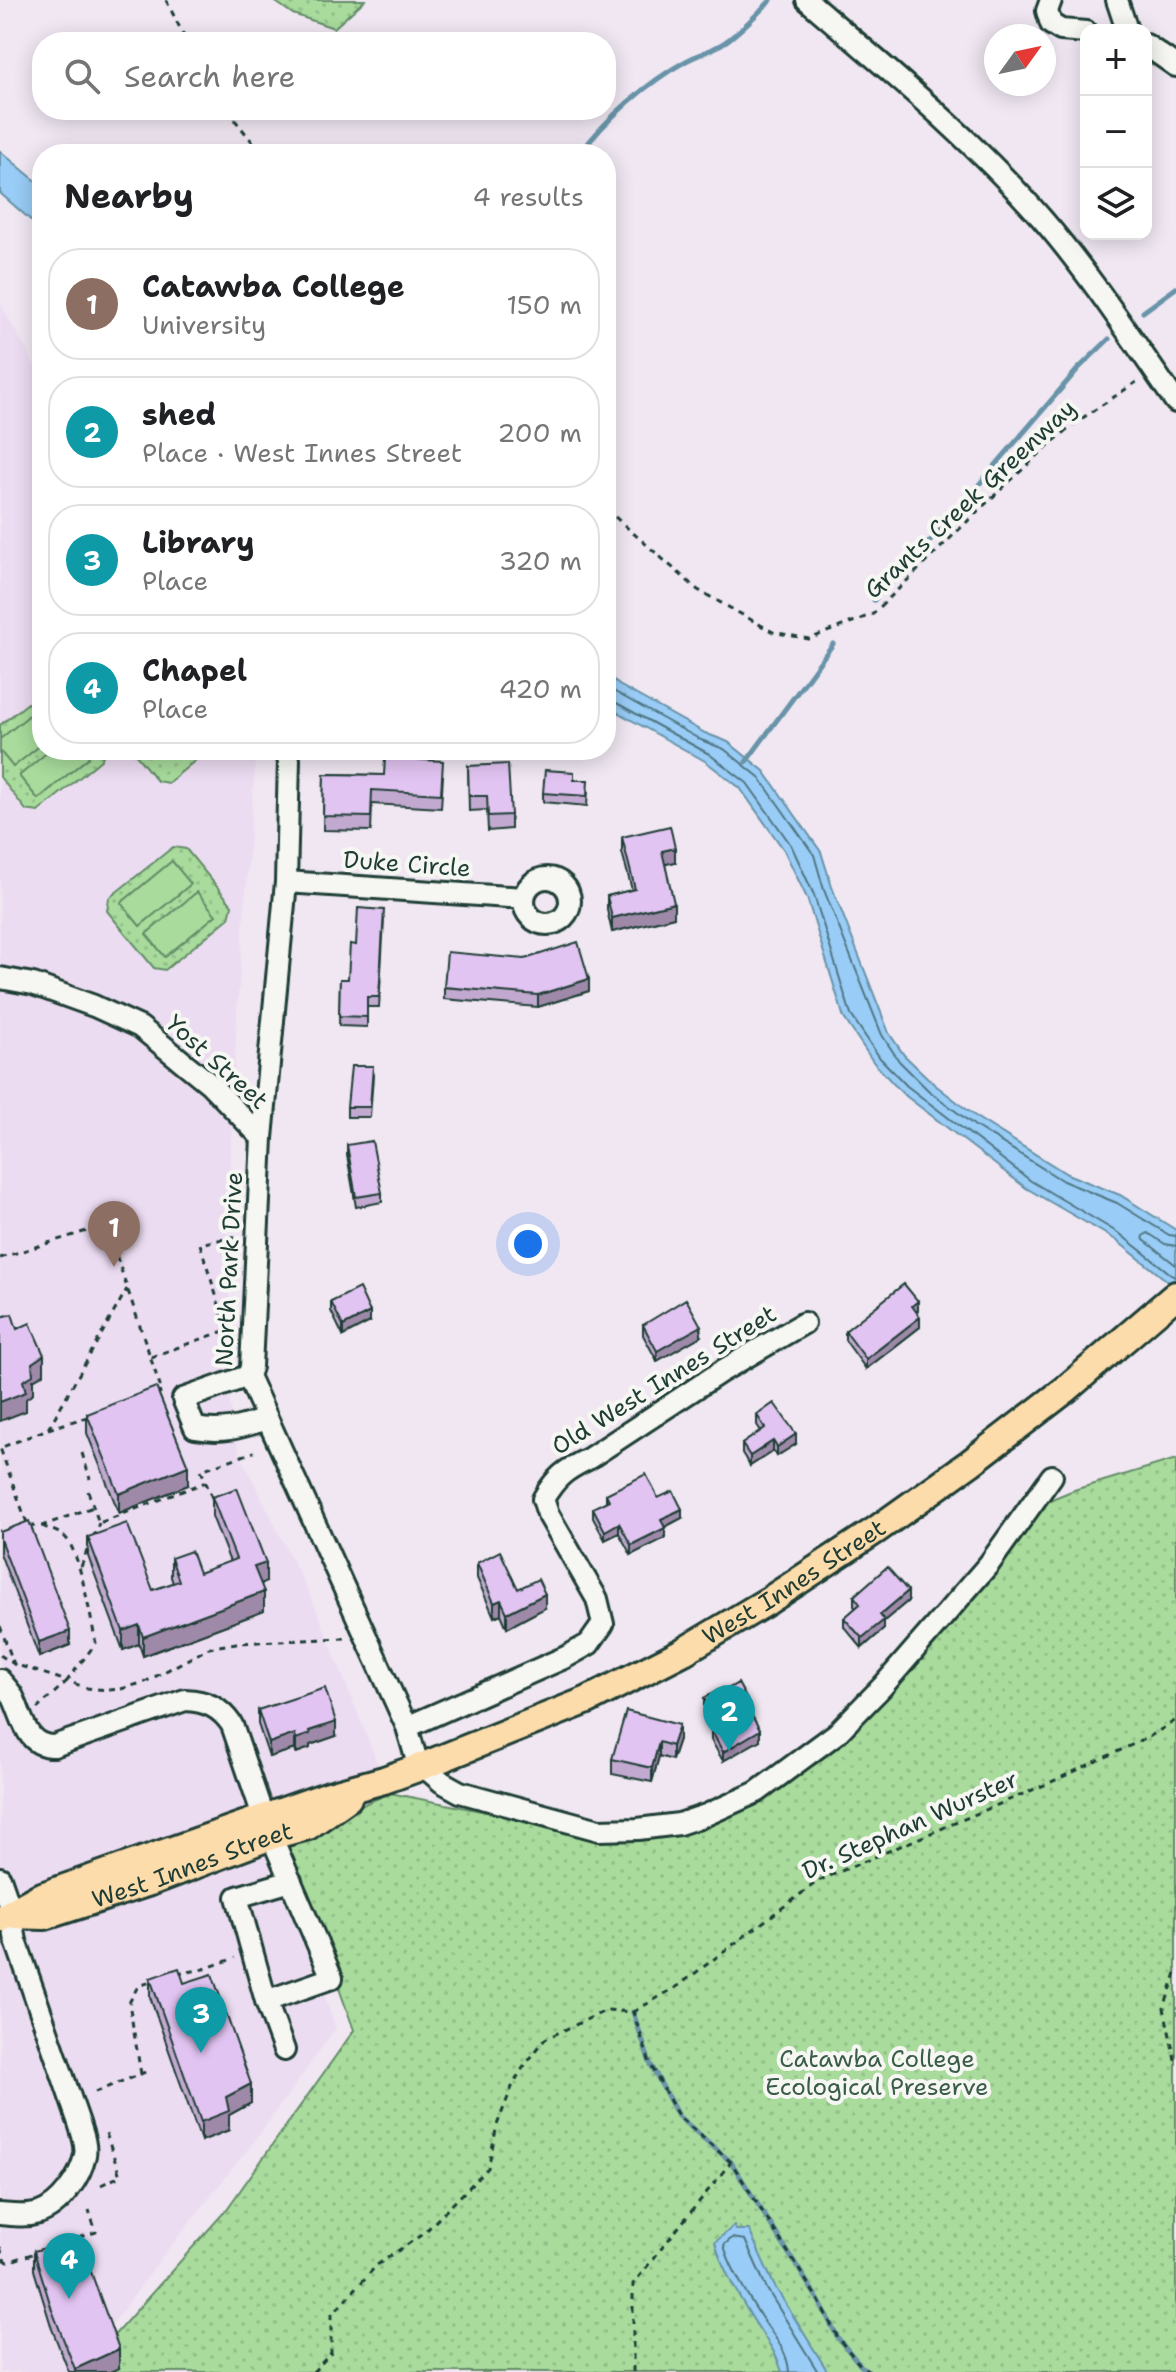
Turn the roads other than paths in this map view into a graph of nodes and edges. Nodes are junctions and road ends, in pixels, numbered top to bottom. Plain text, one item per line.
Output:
1 (807, 0) edge
2 (1051, 0) edge
3 (1117, 0) edge
4 (1125, 24) edge
5 (1080, 32) edge
6 (1152, 49) edge
7 (1176, 66) edge
8 (1176, 402) edge
9 (286, 760) edge
10 (286, 882) junction
11 (524, 898) dead end
12 (0, 978) edge
13 (262, 1138) junction
14 (1176, 1295) edge
15 (804, 1323) dead end
16 (248, 1376) junction
17 (266, 1419) junction
18 (1052, 1476) dead end
19 (9, 1678) edge
20 (407, 1727) junction
21 (421, 1767) junction
22 (268, 1828) junction
23 (0, 1878) edge
24 (291, 1881) junction
25 (6, 1917) edge
26 (266, 2001) junction
27 (284, 2050) dead end
28 (0, 2214) edge

1 - 8 street
2 - 5 street
3 - 4 street
6 - 7 street
9 - 10 street, North Park Drive
10 - 11 street, Duke Circle
10 - 13 street, North Park Drive
12 - 13 street, Yost Street
13 - 16 street, North Park Drive
14 - 21 main road, West Innes Street
15 - 20 street, Old West Innes Street
16 - 17 street, North Park Drive
16 - 17 street
17 - 20 street, North Park Drive
18 - 21 street
19 - 22 street
20 - 21 street, North Park Drive
21 - 22 main road, West Innes Street
22 - 24 street
22 - 25 main road, West Innes Street
23 - 25 street
24 - 26 street
24 - 26 street
25 - 28 street
26 - 27 street

